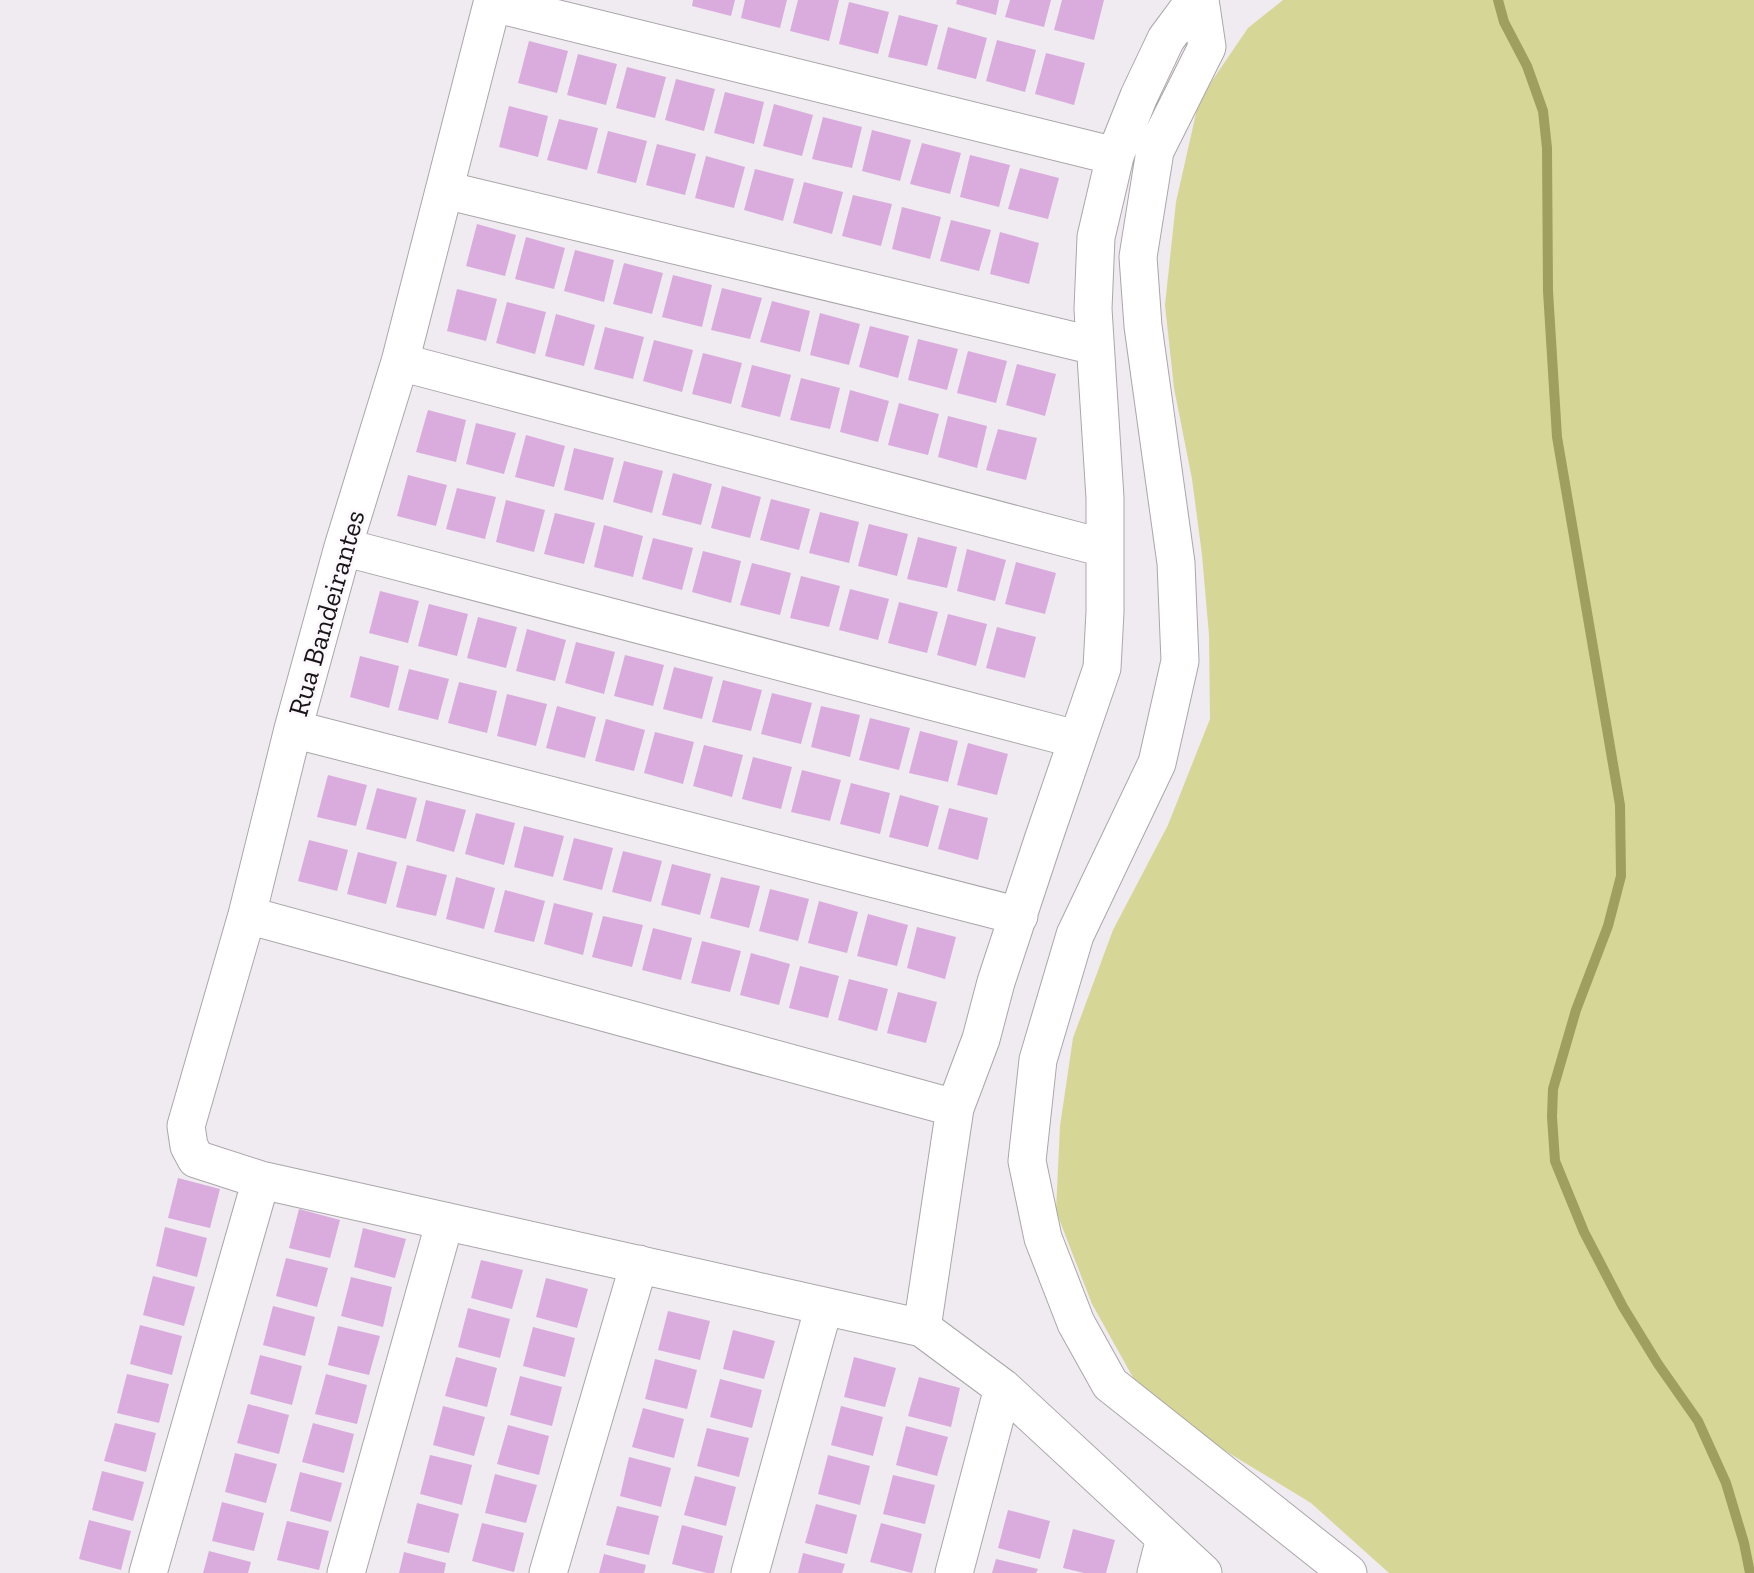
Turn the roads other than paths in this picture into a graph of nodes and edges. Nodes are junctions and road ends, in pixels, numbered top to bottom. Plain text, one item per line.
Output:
1 (1197, 0) edge
2 (493, 1) edge
3 (1115, 156) junction
4 (445, 190) junction
5 (1095, 346) junction
6 (400, 362) junction
7 (343, 547) junction
8 (1104, 548) junction
9 (293, 729) junction
10 (1076, 739) junction
11 (247, 915) junction
12 (1019, 916) junction
13 (955, 1108) junction
14 (261, 1180) junction
15 (445, 1221) junction
16 (639, 1264) junction
17 (824, 1306) junction
18 (922, 1328) junction
19 (1003, 1388) junction
20 (1165, 1538) junction
21 (148, 1573) edge
22 (346, 1573) edge
23 (548, 1573) edge
24 (750, 1573) edge
25 (954, 1573) edge
26 (1156, 1573) edge
27 (1203, 1573) edge
28 (1348, 1573) edge

1 - 3 street
1 - 28 street
2 - 3 street
2 - 4 street, Rua Bandeirantes
3 - 5 street
4 - 5 street
4 - 6 street, Rua Bandeirantes
5 - 8 street
6 - 7 street, Rua Bandeirantes
6 - 8 street
7 - 9 street, Rua Bandeirantes
7 - 10 street
8 - 10 street
9 - 11 street, Rua Bandeirantes
9 - 12 street
10 - 12 street
11 - 13 street
11 - 14 street, Rua Bandeirantes
12 - 13 street
13 - 18 street
14 - 15 street
14 - 21 street
15 - 16 street
15 - 22 street
16 - 17 street
16 - 23 street
17 - 18 street
17 - 24 street
18 - 19 street
19 - 20 street
19 - 25 street
20 - 26 street
20 - 27 street

